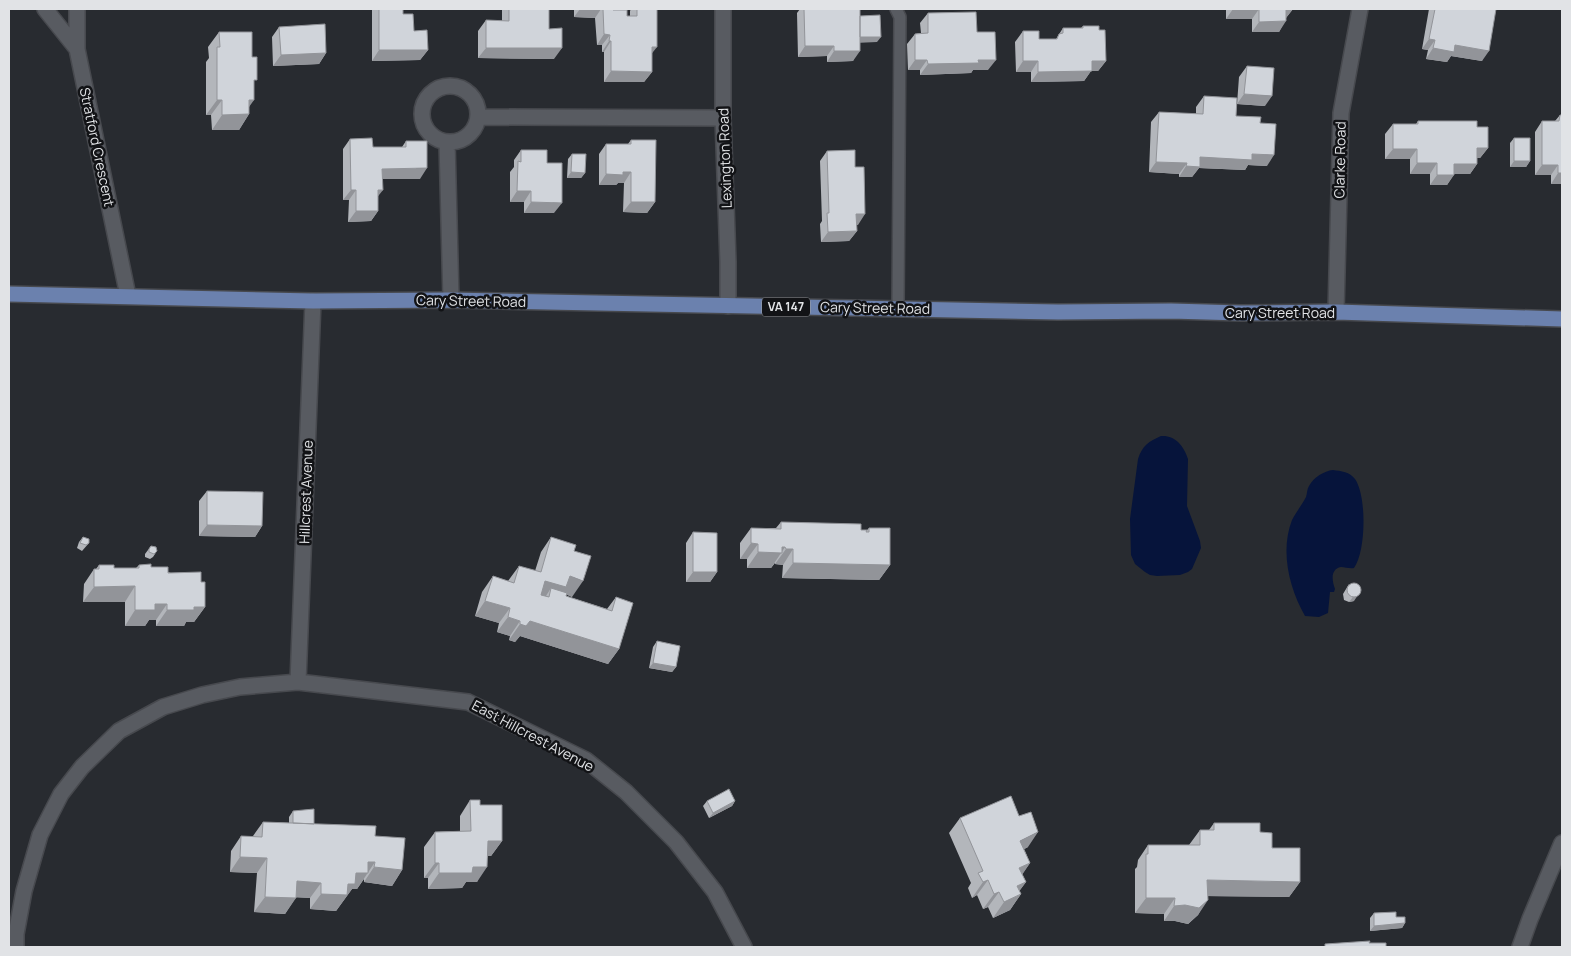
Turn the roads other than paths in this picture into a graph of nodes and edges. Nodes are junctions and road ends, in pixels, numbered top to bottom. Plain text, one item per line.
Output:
1 (46, 9) edge
2 (77, 9) edge
3 (723, 9) edge
4 (896, 9) edge
5 (1360, 9) edge
6 (77, 49) junction
7 (478, 117) junction
8 (723, 118) junction
9 (447, 142) junction
10 (9, 294) edge
11 (128, 296) junction
12 (451, 300) junction
13 (313, 301) junction
14 (728, 306) junction
15 (898, 309) junction
16 (1336, 312) junction
17 (1562, 319) edge
18 (298, 682) junction
19 (1562, 843) edge
20 (16, 947) edge
21 (744, 947) edge
22 (1520, 947) edge

1 - 6 street, Stratford Crescent
2 - 6 street
3 - 8 street, Lexington Road
4 - 15 lane
5 - 16 street, Clarke Road
6 - 11 street, Stratford Crescent
7 - 8 street
7 - 9 street
7 - 9 street
8 - 14 street, Lexington Road
9 - 12 street
10 - 11 main road, Cary Street Road / VA 147
11 - 13 main road, Cary Street Road / VA 147
12 - 13 main road, Cary Street Road / VA 147
12 - 14 main road, Cary Street Road / VA 147
13 - 18 street, Hillcrest Avenue
14 - 15 main road, Cary Street Road / VA 147
15 - 16 main road, Cary Street Road / VA 147
16 - 17 main road, Cary Street Road / VA 147
18 - 20 street, East Hillcrest Avenue
18 - 21 street, East Hillcrest Avenue
19 - 22 street

